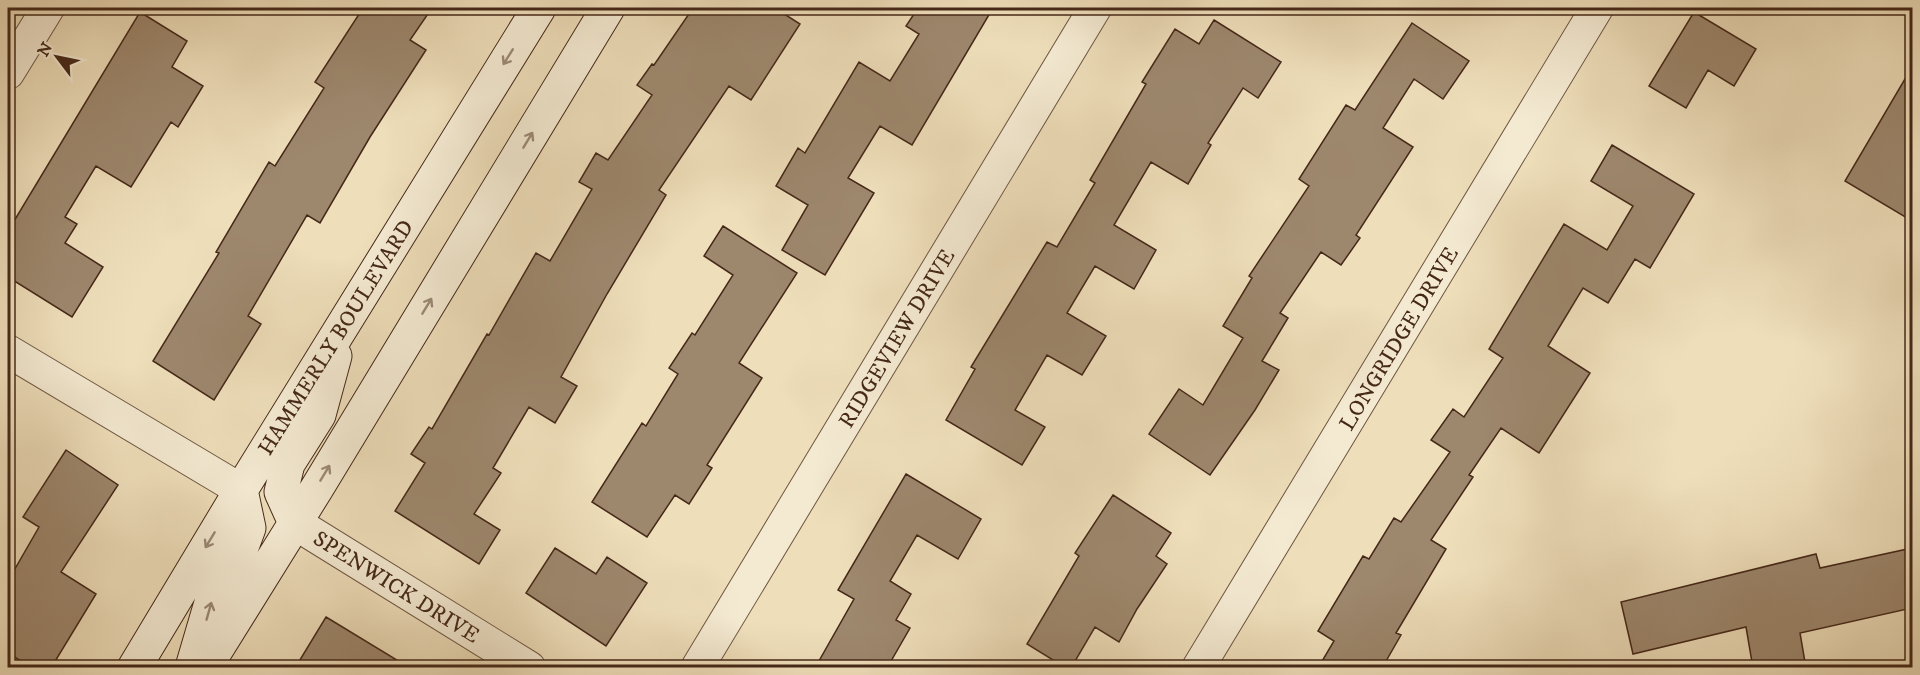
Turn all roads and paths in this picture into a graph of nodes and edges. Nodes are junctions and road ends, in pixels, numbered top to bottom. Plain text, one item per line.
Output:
1 (48, 8) edge
2 (539, 8) edge
3 (608, 8) edge
4 (1095, 8) edge
5 (1597, 8) edge
6 (8, 73) edge
7 (344, 323) junction
8 (8, 351) edge
9 (241, 490) junction
10 (295, 523) junction
11 (134, 668) edge
12 (192, 668) edge
13 (205, 668) edge
14 (529, 668) edge
15 (697, 668) edge
16 (1198, 668) edge

1 - 6 street
2 -> 7 main road, HAMMERLY BOULEVARD
10 -> 3 main road
4 - 15 street, RIDGEVIEW DRIVE
5 - 16 street, LONGRIDGE DRIVE
7 - 9 main road, HAMMERLY BOULEVARD
7 - 10 main road
8 - 9 street
9 -> 11 main road, HAMMERLY BOULEVARD
12 -> 9 main road
10 - 13 main road
10 - 14 main road, SPENWICK DRIVE

